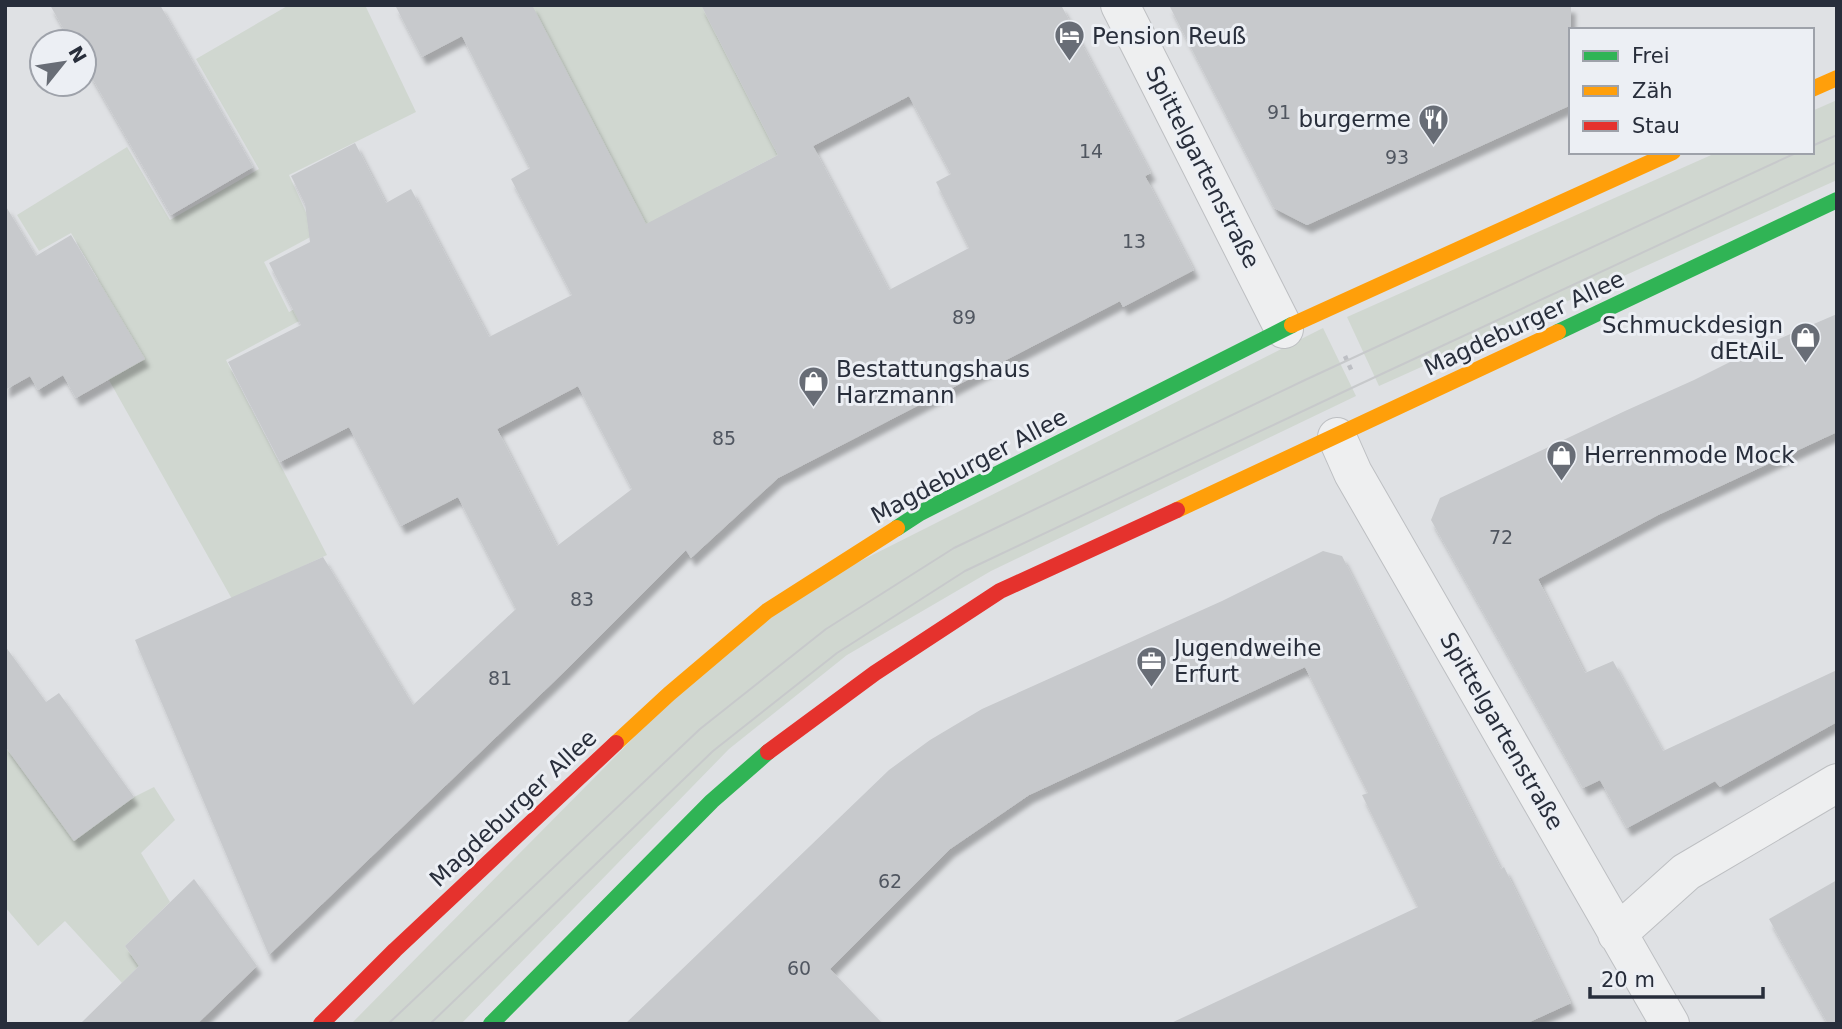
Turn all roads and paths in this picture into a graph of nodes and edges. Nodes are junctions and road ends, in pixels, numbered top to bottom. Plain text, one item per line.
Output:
1 (1120, 5) edge
2 (1837, 78) edge
3 (1814, 88) edge
4 (1669, 154) edge
5 (1837, 200) edge
6 (1323, 312) junction
7 (1284, 329) junction
8 (1374, 419) junction
9 (1337, 437) junction
10 (1837, 783) edge
11 (1617, 934) junction
12 (321, 1024) edge
13 (491, 1024) edge
14 (1670, 1024) edge

1 - 7 street, Spittelgartenstraße
2 - 3 main road
4 - 6 main road, Magdeburger Allee
5 - 8 main road, Magdeburger Allee
6 - 7 main road, Magdeburger Allee
6 - 8 path
7 - 12 main road, Magdeburger Allee
8 - 9 main road, Magdeburger Allee
9 - 11 street, Spittelgartenstraße
9 - 13 main road, Magdeburger Allee
10 - 11 street
11 - 14 street, Spittelgartenstraße

